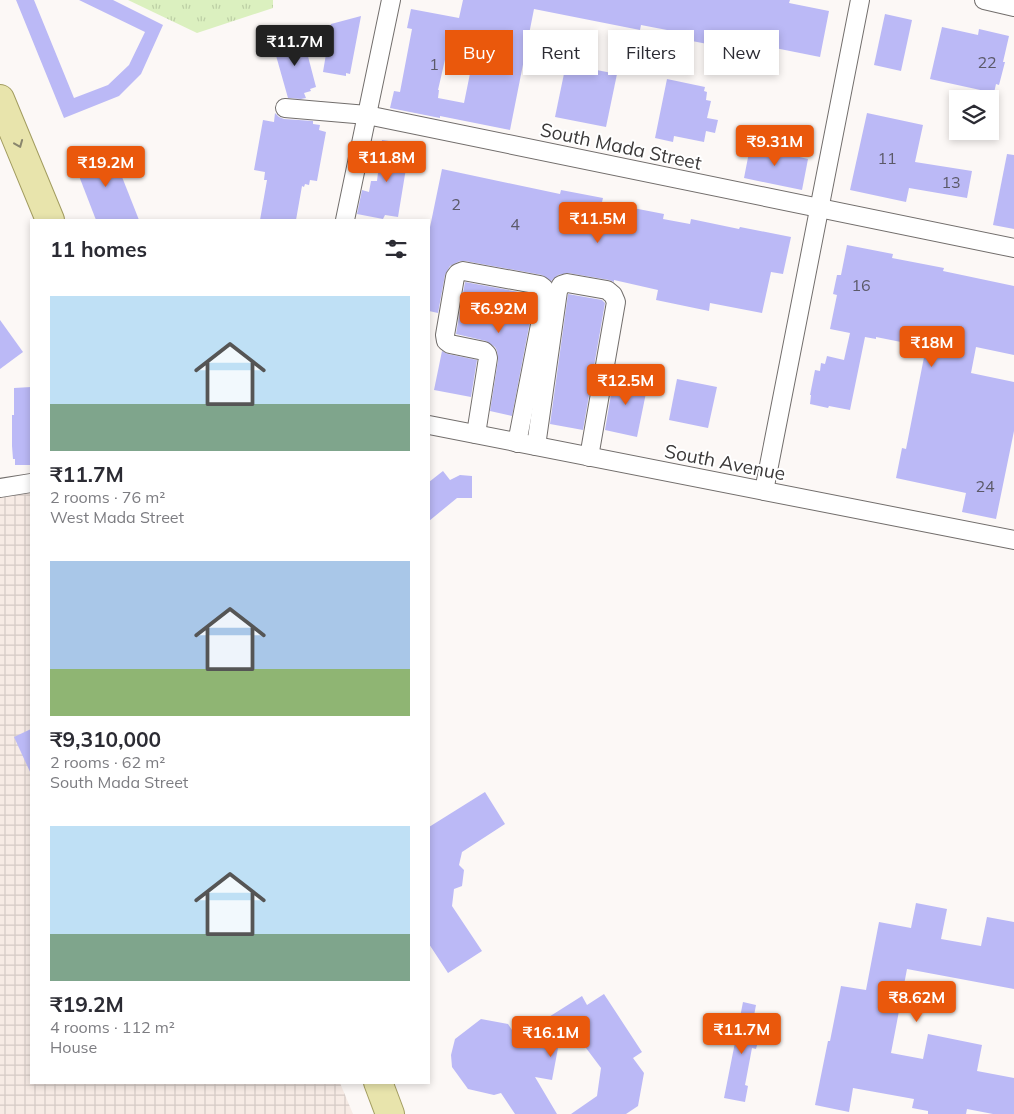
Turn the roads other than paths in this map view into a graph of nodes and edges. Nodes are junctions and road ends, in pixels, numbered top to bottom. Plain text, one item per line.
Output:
1 (390, 0) edge
2 (860, 0) edge
3 (984, 0) edge
4 (1014, 7) edge
5 (0, 99) edge
6 (285, 108) dead end
7 (367, 115) junction
8 (819, 208) junction
9 (50, 219) edge
10 (345, 219) edge
11 (1014, 248) edge
12 (430, 425) edge
13 (476, 434) junction
14 (517, 442) junction
15 (536, 446) junction
16 (589, 457) junction
17 (30, 482) edge
18 (0, 488) edge
19 (764, 491) junction
20 (1014, 540) edge
21 (376, 1084) edge
22 (377, 1084) edge
23 (383, 1114) edge
24 (390, 1114) edge

1 - 7 street
2 - 8 street
3 - 4 street
5 -> 9 main road
6 - 7 street, South Mada Street
7 - 8 street, South Mada Street
7 - 10 street
8 - 11 street, South Mada Street
8 - 19 street
12 - 13 street, South Avenue
13 - 14 street, South Avenue
13 - 14 street
14 - 15 street, South Avenue
15 - 16 street, South Avenue
15 - 16 street
16 - 19 street, South Avenue
17 - 18 street
19 - 20 street, South Avenue
21 - 23 main road
22 - 24 main road

